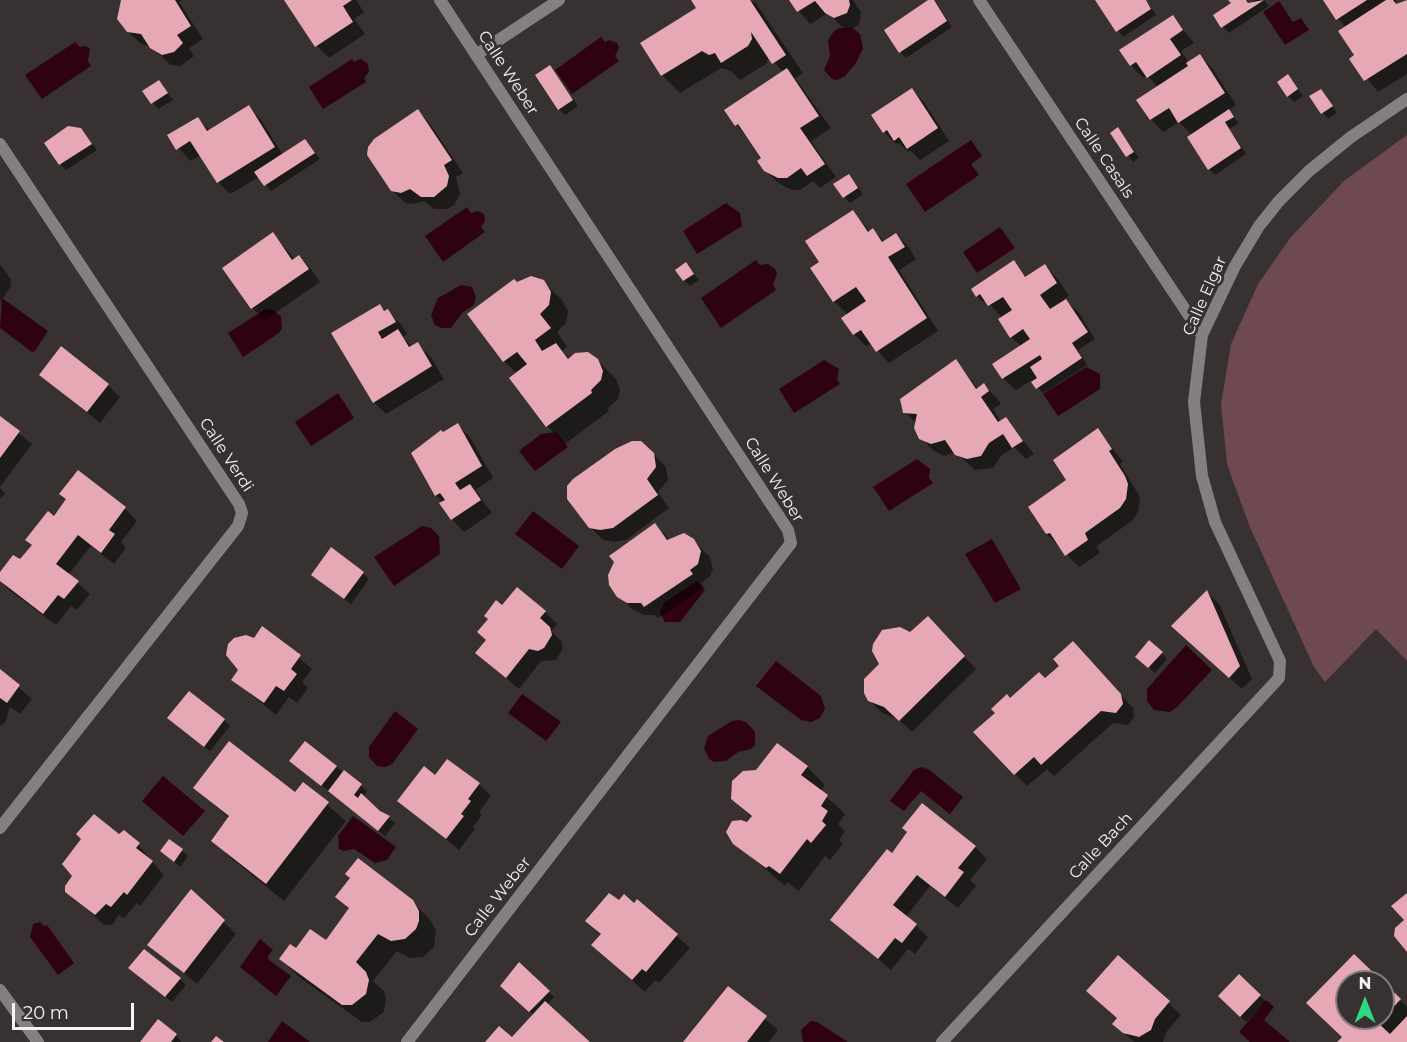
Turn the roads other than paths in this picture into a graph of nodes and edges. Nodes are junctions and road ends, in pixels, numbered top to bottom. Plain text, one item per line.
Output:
1 (440, 0) edge
2 (559, 0) edge
3 (979, 0) edge
4 (476, 55) junction
5 (1407, 99) edge
6 (0, 144) edge
7 (1202, 335) junction
8 (1281, 671) joint
9 (0, 828) edge
10 (0, 990) edge
11 (38, 1042) edge
12 (407, 1042) edge
13 (942, 1042) edge

1 - 4 street, Calle Weber
2 - 4 street
3 - 7 street, Calle Casals
4 - 12 street, Calle Weber
5 - 7 street, Calle Elgar
6 - 9 street, Calle Verdi
7 - 8 street, Calle Elgar
8 - 13 street, Calle Bach
10 - 11 street

